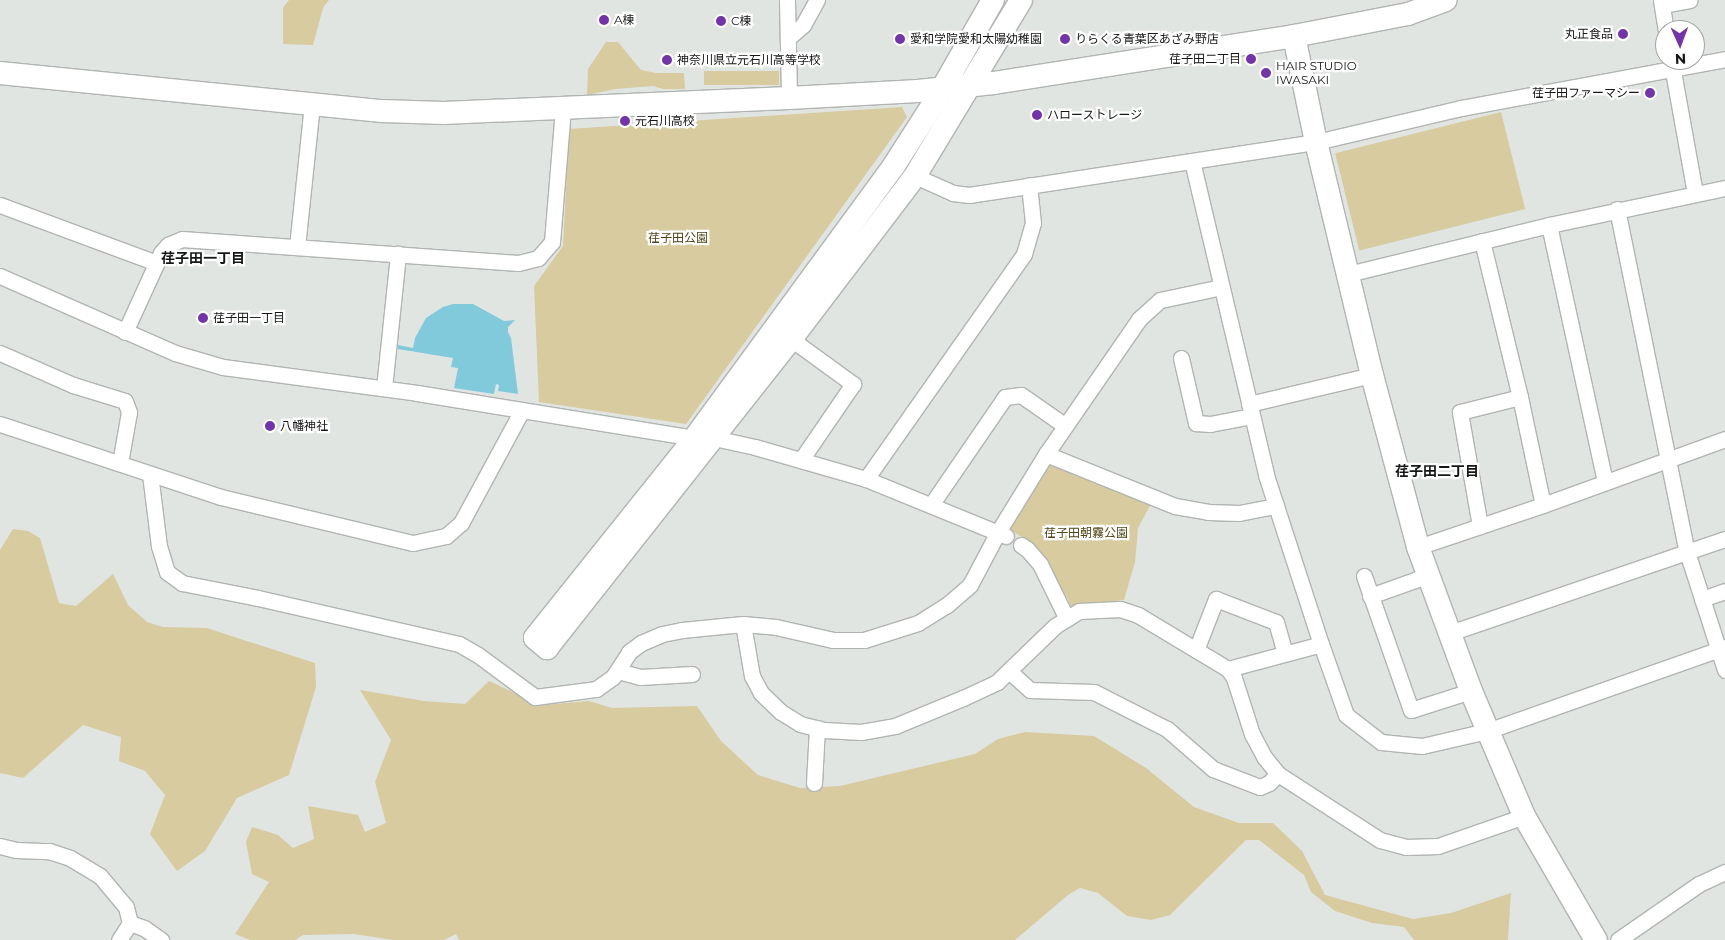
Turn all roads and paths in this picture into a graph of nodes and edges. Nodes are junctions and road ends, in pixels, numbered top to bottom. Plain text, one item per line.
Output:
1 (787, 0) edge
2 (817, 0) edge
3 (993, 0) edge
4 (1021, 0) edge
5 (1446, 0) edge
6 (1690, 0) edge
7 (1661, 2) edge
8 (1407, 7) edge
9 (1664, 20) edge
10 (1294, 36) junction
11 (788, 38) junction
12 (1725, 59) edge
13 (1705, 61) edge
14 (1655, 68) edge
15 (1673, 70) edge
16 (0, 73) edge
17 (970, 86) junction
18 (943, 88) junction
19 (789, 98) junction
20 (312, 105) junction
21 (564, 108) junction
22 (1316, 142) junction
23 (1192, 161) junction
24 (915, 176) junction
25 (1030, 185) junction
26 (1725, 188) edge
27 (1695, 193) junction
28 (0, 205) edge
29 (1618, 209) junction
30 (1549, 225) junction
31 (1482, 241) junction
32 (297, 246) junction
33 (398, 254) junction
34 (158, 263) junction
35 (1348, 274) junction
36 (0, 276) edge
37 (1221, 286) junction
38 (125, 332) junction
39 (791, 340) junction
40 (0, 353) edge
41 (1181, 358) dead end
42 (1372, 375) junction
43 (384, 388) junction
44 (1520, 397) junction
45 (522, 410) junction
46 (1250, 410) junction
47 (0, 424) edge
48 (1064, 425) junction
49 (704, 438) junction
50 (1725, 439) edge
51 (1046, 454) junction
52 (1669, 458) junction
53 (800, 460) junction
54 (120, 463) junction
55 (150, 474) junction
56 (866, 479) junction
57 (1605, 481) junction
58 (931, 505) junction
59 (1543, 505) junction
60 (1276, 506) junction
61 (1480, 526) junction
62 (1002, 534) junction
63 (1725, 539) edge
64 (1021, 545) dead end
65 (1418, 546) junction
66 (1687, 552) junction
67 (1429, 575) junction
68 (1364, 576) dead end
69 (1725, 591) edge
70 (1370, 596) junction
71 (1702, 599) junction
72 (1068, 618) junction
73 (743, 624) junction
74 (1450, 633) junction
75 (1321, 644) junction
76 (1722, 648) edge
77 (1196, 650) junction
78 (1285, 653) junction
79 (1228, 669) junction
80 (1725, 670) edge
81 (1009, 671) junction
82 (618, 672) junction
83 (692, 674) dead end
84 (1471, 691) junction
85 (817, 728) junction
86 (1487, 731) junction
87 (1278, 774) junction
88 (814, 784) dead end
89 (1524, 816) junction
90 (0, 846) edge
91 (1725, 872) edge
92 (130, 924) junction
93 (119, 940) edge
94 (161, 940) edge
95 (1596, 940) edge
96 (1618, 940) edge

1 - 11 street
2 - 11 street
3 - 18 street
4 - 17 street
5 - 8 street
6 - 7 street
7 - 9 street
8 - 10 street
10 - 17 street
10 - 22 street
11 - 19 street
12 - 13 street
14 - 22 street
15 - 27 street
16 - 20 street
17 - 18 street
17 - 24 street
18 - 19 street
18 - 49 street
19 - 21 street
20 - 21 street
20 - 32 street
21 - 33 street
22 - 23 street
22 - 35 street
23 - 25 street
23 - 37 street
24 - 25 street
24 - 39 street
25 - 56 street
26 - 27 street
27 - 29 street
28 - 34 street
29 - 30 street
29 - 52 street
30 - 31 street
30 - 57 street
31 - 35 street
31 - 44 street
32 - 33 street
32 - 34 street
33 - 43 street
34 - 38 street
35 - 42 street
36 - 38 street
37 - 46 street
37 - 48 street
38 - 43 street
39 - 49 street
39 - 53 street
40 - 54 street
41 - 46 street
42 - 46 street
42 - 65 street
43 - 45 street
44 - 59 street
44 - 61 street
45 - 49 street
45 - 55 street
46 - 60 street
47 - 54 street
48 - 51 street
48 - 58 street
49 - 49 street
49 - 53 street
50 - 52 street
51 - 60 street
51 - 62 street
52 - 57 street
52 - 66 street
53 - 56 street
54 - 55 street
55 - 82 street
56 - 58 street
57 - 59 street
58 - 62 street
59 - 61 street
60 - 75 street
61 - 65 street
62 - 73 street
63 - 66 street
64 - 72 street
65 - 67 street
66 - 71 street
66 - 74 street
67 - 70 street
67 - 74 street
68 - 70 street
69 - 71 street
70 - 84 street
71 - 76 street
72 - 77 street
72 - 81 street
73 - 82 street
73 - 85 street
74 - 84 street
75 - 78 street
75 - 86 street
76 - 80 street
76 - 86 street
77 - 78 street
77 - 79 street
78 - 79 street
79 - 87 street
81 - 85 street
81 - 87 street
82 - 83 street
84 - 86 street
85 - 88 street
86 - 89 street
87 - 89 street
89 - 95 street
90 - 92 street
91 - 96 street
92 - 93 street
92 - 94 street

